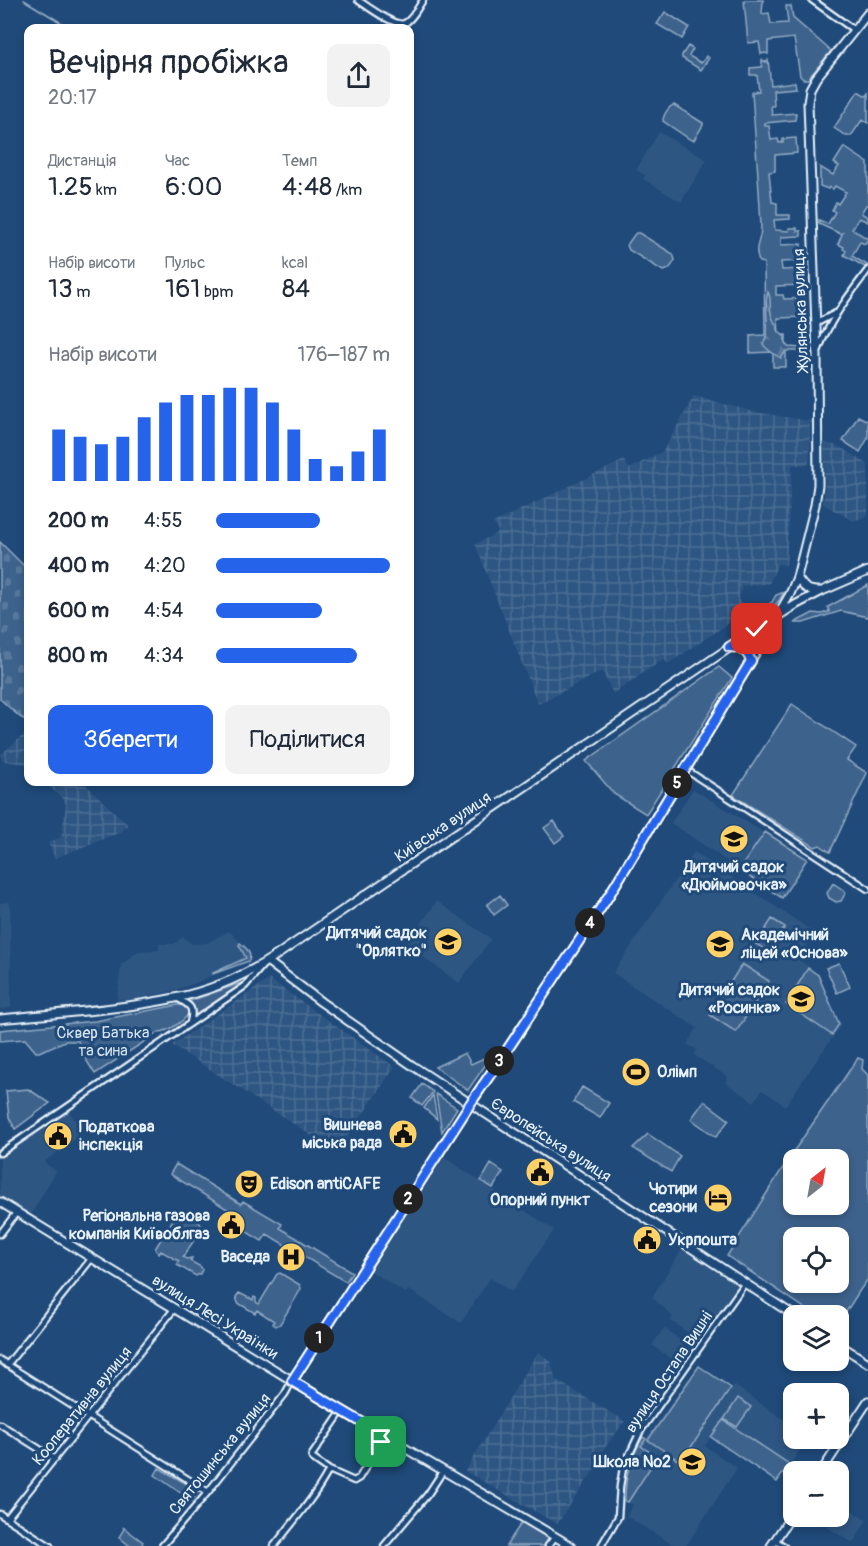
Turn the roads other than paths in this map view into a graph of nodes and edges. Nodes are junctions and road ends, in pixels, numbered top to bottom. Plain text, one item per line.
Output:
1 (358, 0) edge
2 (423, 0) edge
3 (812, 0) edge
4 (868, 13) edge
5 (398, 24) edge
6 (402, 24) edge
7 (854, 30) junction
8 (868, 270) edge
9 (839, 312) junction
10 (815, 324) junction
11 (817, 356) junction
12 (868, 571) edge
13 (797, 577) junction
14 (822, 591) junction
15 (776, 617) junction
16 (729, 647) junction
17 (751, 661) junction
18 (685, 770) junction
19 (868, 889) edge
20 (267, 961) junction
21 (177, 998) junction
22 (0, 1019) edge
23 (190, 1023) junction
24 (470, 1104) junction
25 (0, 1153) edge
26 (0, 1202) edge
27 (17, 1212) junction
28 (0, 1234) edge
29 (92, 1258) junction
30 (744, 1283) junction
31 (175, 1308) junction
32 (783, 1308) edge
33 (849, 1351) edge
34 (0, 1360) edge
35 (868, 1363) edge
36 (7, 1365) junction
37 (292, 1381) junction
38 (868, 1401) edge
39 (342, 1411) junction
40 (89, 1416) junction
41 (0, 1424) edge
42 (385, 1436) junction
43 (55, 1459) junction
44 (828, 1461) edge
45 (329, 1470) junction
46 (443, 1471) junction
47 (208, 1492) junction
48 (0, 1514) edge
49 (7, 1518) junction
50 (783, 1527) edge
51 (555, 1537) junction
52 (772, 1543) edge
53 (166, 1545) edge
54 (50, 1546) edge
55 (274, 1546) edge
56 (384, 1546) edge
57 (548, 1546) edge
58 (571, 1546) edge
59 (601, 1546) edge
60 (784, 1546) edge

1 - 5 street
2 - 6 street
3 - 7 street
4 - 7 street, Жулянська вулиця
7 - 10 street, Жулянська вулиця
8 - 9 street
9 - 10 street
9 - 11 street
10 - 11 street, Жулянська вулиця
11 - 13 street, Жулянська вулиця
12 - 14 street, Київська вулиця
13 - 14 street
13 - 15 street, Жулянська вулиця
14 - 15 street, Київська вулиця
15 - 16 street, Київська вулиця
15 - 17 street, Святошинська вулиця
16 - 17 street
16 - 20 street, Київська вулиця
17 - 18 street, Святошинська вулиця
18 - 19 street
18 - 24 street, Святошинська вулиця
20 - 21 street, Київська вулиця
20 - 23 street
20 - 24 street, Європейська вулиця
21 - 22 street, Київська вулиця
21 - 23 street
23 - 25 street
24 - 30 street, Європейська вулиця
24 - 37 street, Святошинська вулиця
26 - 27 street, вулиця Лесі Українки
27 - 28 street
27 - 29 street, вулиця Лесі Українки
29 - 31 street, вулиця Лесі Українки
29 - 36 street
30 - 32 street, Європейська вулиця
30 - 59 street, вулиця Остапа Вишні
31 - 37 street, вулиця Лесі Українки
31 - 40 street, Кооперативна вулиця
33 - 35 street
34 - 36 street
36 - 40 street
37 - 39 street, вулиця Лесі Українки
37 - 47 street, Святошинська вулиця
38 - 44 street
39 - 42 street, вулиця Лесі Українки
39 - 45 street
40 - 43 street, Кооперативна вулиця
40 - 47 street
41 - 43 street
42 - 45 street
42 - 46 street, вулиця Лесі Українки
43 - 49 street, Кооперативна вулиця
45 - 55 street
46 - 51 street, вулиця Лесі Українки
46 - 56 street
47 - 53 street, Святошинська вулиця
48 - 49 street
49 - 54 street
50 - 52 street
51 - 57 street
51 - 58 street, вулиця Лесі Українки
52 - 60 street

